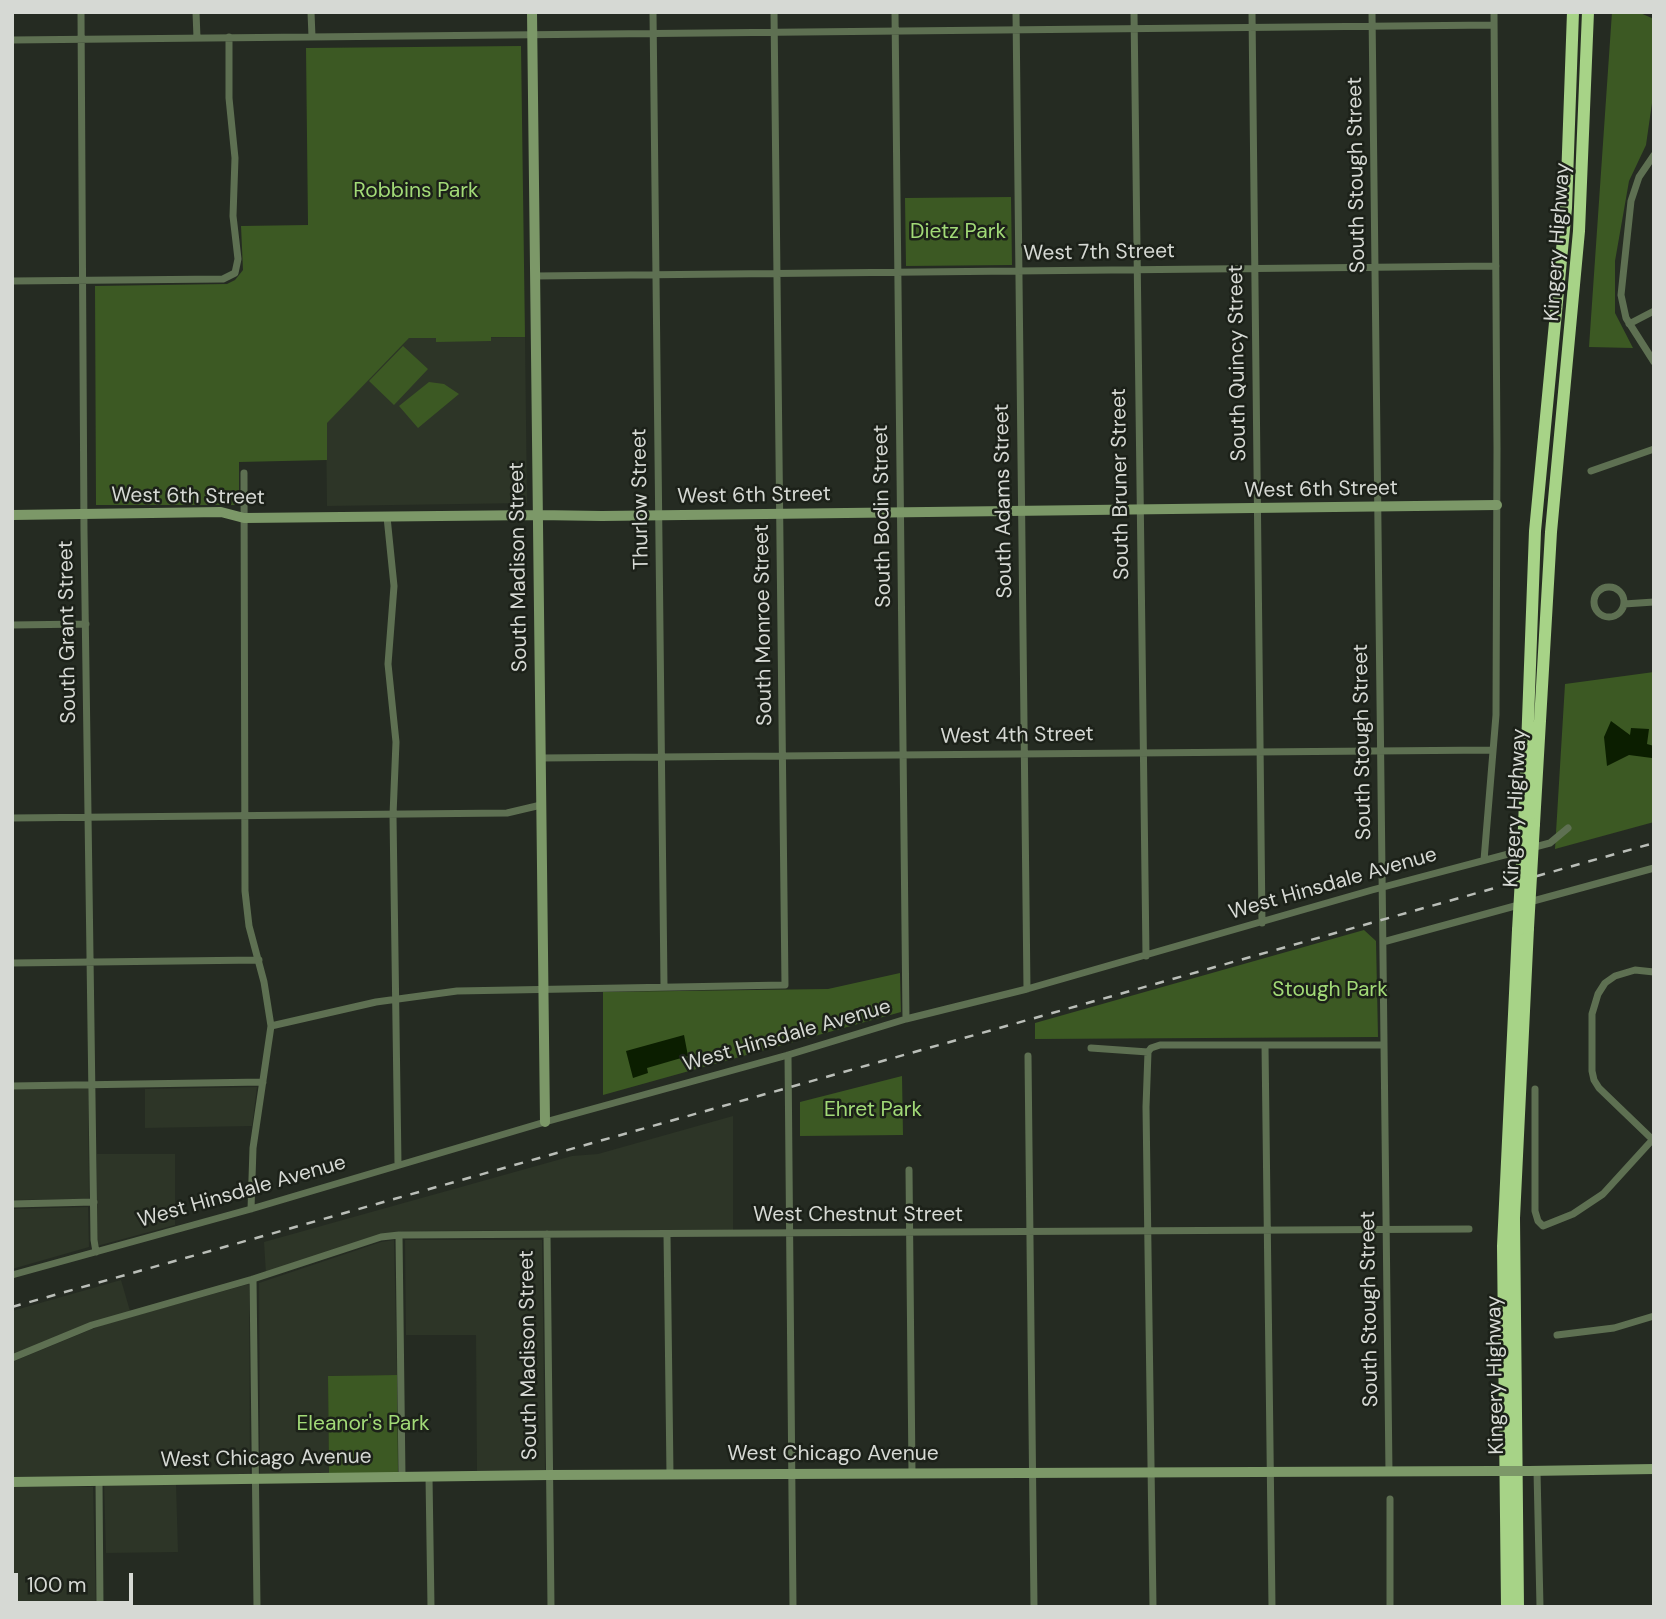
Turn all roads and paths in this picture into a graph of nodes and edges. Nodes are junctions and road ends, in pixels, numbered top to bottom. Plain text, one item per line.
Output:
1 (81, 12) edge
2 (196, 12) edge
3 (312, 12) edge
4 (532, 12) edge
5 (653, 12) edge
6 (774, 12) edge
7 (895, 12) edge
8 (1016, 12) edge
9 (1134, 12) edge
10 (1252, 12) edge
11 (1372, 12) edge
12 (1494, 12) edge
13 (1588, 12) edge
14 (1573, 15) edge
15 (1494, 25) junction
16 (1373, 26) junction
17 (1252, 28) junction
18 (1134, 29) junction
19 (1016, 30) junction
20 (895, 32) junction
21 (775, 33) junction
22 (533, 34) junction
23 (654, 34) junction
24 (229, 37) junction
25 (312, 37) junction
26 (197, 38) junction
27 (81, 39) junction
28 (12, 40) edge
29 (1654, 155) edge
30 (1496, 266) junction
31 (1375, 267) junction
32 (1254, 268) junction
33 (1137, 270) junction
34 (1019, 271) junction
35 (898, 272) junction
36 (777, 274) junction
37 (656, 275) junction
38 (535, 276) junction
39 (12, 281) edge
40 (83, 281) junction
41 (1654, 311) edge
42 (1629, 324) junction
43 (1654, 362) edge
44 (1654, 449) edge
45 (1591, 471) dead end
46 (244, 473) dead end
47 (1497, 505) junction
48 (1378, 508) junction
49 (1257, 510) junction
50 (1139, 511) junction
51 (1022, 512) junction
52 (901, 513) junction
53 (85, 514) junction
54 (780, 514) junction
55 (12, 515) edge
56 (538, 515) junction
57 (659, 516) junction
58 (387, 517) junction
59 (244, 518) junction
60 (1654, 602) edge
61 (1624, 604) junction
62 (86, 624) junction
63 (12, 625) edge
64 (1380, 749) junction
65 (1493, 750) junction
66 (1259, 751) junction
67 (1142, 752) junction
68 (1024, 753) junction
69 (903, 754) junction
70 (783, 755) junction
71 (662, 757) junction
72 (541, 758) junction
73 (541, 805) junction
74 (393, 815) junction
75 (246, 816) junction
76 (89, 817) junction
77 (12, 818) edge
78 (1529, 826) junction
79 (1568, 828) dead end
80 (1484, 860) junction
81 (1654, 868) edge
82 (1382, 888) junction
83 (1262, 923) junction
84 (1523, 929) junction
85 (1383, 942) junction
86 (1146, 956) junction
87 (258, 960) junction
88 (91, 962) junction
89 (12, 963) edge
90 (1654, 972) edge
91 (664, 986) junction
92 (544, 987) junction
93 (1027, 989) junction
94 (396, 999) junction
95 (906, 1019) junction
96 (271, 1026) junction
97 (1265, 1045) junction
98 (1384, 1045) junction
99 (1091, 1048) dead end
100 (1149, 1050) junction
101 (788, 1055) junction
102 (1028, 1056) dead end
103 (263, 1083) junction
104 (93, 1085) junction
105 (12, 1086) edge
106 (1535, 1089) dead end
107 (545, 1122) junction
108 (1653, 1139) edge
109 (398, 1164) junction
110 (909, 1170) dead end
111 (94, 1202) junction
112 (12, 1205) edge
113 (251, 1209) junction
114 (1469, 1229) dead end
115 (1265, 1230) junction
116 (1387, 1230) junction
117 (1149, 1231) junction
118 (1030, 1232) junction
119 (788, 1233) junction
120 (910, 1233) junction
121 (547, 1234) junction
122 (667, 1234) junction
123 (399, 1235) junction
124 (96, 1252) junction
125 (12, 1275) edge
126 (253, 1279) junction
127 (1654, 1316) edge
128 (1557, 1335) dead end
129 (12, 1358) edge
130 (1654, 1469) edge
131 (1270, 1471) junction
132 (1389, 1471) junction
133 (1533, 1471) junction
134 (1032, 1472) junction
135 (1151, 1472) junction
136 (912, 1473) junction
137 (791, 1474) junction
138 (549, 1475) junction
139 (670, 1475) junction
140 (402, 1477) junction
141 (429, 1477) junction
142 (255, 1479) junction
143 (99, 1481) junction
144 (12, 1482) edge
145 (1390, 1499) dead end
146 (100, 1607) edge
147 (257, 1607) edge
148 (431, 1607) edge
149 (551, 1607) edge
150 (793, 1607) edge
151 (1034, 1607) edge
152 (1153, 1607) edge
153 (1272, 1607) edge
154 (1390, 1607) edge
155 (1507, 1607) edge
156 (1518, 1607) edge
157 (1539, 1607) edge

1 - 27 street, South Grant Street
2 - 26 street
3 - 25 street
4 - 22 street, South Madison Street
5 - 23 street, Thurlow Street
6 - 21 street, South Monroe Street
7 - 20 street, South Bodin Street
8 - 19 street, South Adams Street
9 - 18 street, South Bruner Street
10 - 17 street, South Quincy Street
11 - 16 street, South Stough Street
12 - 15 street
13 - 78 highway, Kingery Highway
14 - 78 highway, Kingery Highway
15 - 16 street
15 - 30 street
16 - 17 street
16 - 31 street, South Stough Street
17 - 18 street
17 - 32 street, South Quincy Street
18 - 19 street
18 - 33 street, South Bruner Street
19 - 20 street
19 - 34 street, South Adams Street
20 - 21 street
20 - 35 street, South Bodin Street
21 - 23 street
21 - 36 street, South Monroe Street
22 - 23 street
22 - 25 street
22 - 38 street, South Madison Street
23 - 37 street, Thurlow Street
24 - 25 street
24 - 26 street
24 - 40 street
26 - 27 street
27 - 28 street
27 - 40 street, South Grant Street
29 - 42 street
30 - 31 street, West 7th Street
30 - 47 street
31 - 32 street, West 7th Street
31 - 48 street, South Stough Street
32 - 33 street, West 7th Street
32 - 49 street, South Quincy Street
33 - 34 street, West 7th Street
33 - 50 street, South Bruner Street
34 - 35 street, West 7th Street
34 - 51 street, South Adams Street
35 - 36 street, West 7th Street
35 - 52 street, South Bodin Street
36 - 37 street, West 7th Street
36 - 54 street, South Monroe Street
37 - 38 street, West 7th Street
37 - 57 street, Thurlow Street
38 - 56 street, South Madison Street
39 - 40 street
40 - 53 street, South Grant Street
41 - 42 street
42 - 43 street
44 - 45 street
46 - 59 street
47 - 48 street, West 6th Street
47 - 65 street
48 - 49 street, West 6th Street
48 - 64 street, South Stough Street
49 - 50 street, West 6th Street
49 - 66 street, South Quincy Street
50 - 51 street, West 6th Street
50 - 67 street, South Bruner Street
51 - 52 street, West 6th Street
51 - 68 street, South Adams Street
52 - 54 street, West 6th Street
52 - 69 street, South Bodin Street
53 - 55 street, West 6th Street
53 - 59 street, West 6th Street
53 - 62 street, South Grant Street
54 - 57 street, West 6th Street
54 - 70 street, South Monroe Street
56 - 57 street, West 6th Street
56 - 58 street, West 6th Street
56 - 72 street, South Madison Street
57 - 71 street, Thurlow Street
58 - 59 street, West 6th Street
58 - 74 street
59 - 75 street
60 - 61 street
61 - 61 street
62 - 63 street
62 - 76 street, South Grant Street
64 - 65 street, West 4th Street
64 - 66 street, West 4th Street
64 - 82 street, South Stough Street
65 - 80 street
66 - 67 street, West 4th Street
66 - 83 street, South Quincy Street
67 - 68 street, West 4th Street
67 - 86 street, South Bruner Street
68 - 69 street, West 4th Street
68 - 93 street, South Adams Street
69 - 70 street, West 4th Street
69 - 95 street, South Bodin Street
70 - 71 street, West 4th Street
70 - 91 street, South Monroe Street
71 - 72 street, West 4th Street
71 - 91 street, Thurlow Street
72 - 73 street, South Madison Street
73 - 74 street
73 - 92 street, South Madison Street
74 - 75 street
74 - 94 street
75 - 76 street
75 - 87 street
76 - 77 street
76 - 88 street, South Grant Street
78 - 84 highway, Kingery Highway, bridge
79 - 80 street, West Hinsdale Avenue
80 - 82 street, West Hinsdale Avenue
81 - 85 street
82 - 83 street, West Hinsdale Avenue
82 - 85 street, South Stough Street
83 - 86 street, West Hinsdale Avenue
84 - 155 highway, Kingery Highway
84 - 156 highway, Kingery Highway
85 - 98 street, South Stough Street
86 - 93 street, West Hinsdale Avenue
87 - 88 street
87 - 96 street
88 - 89 street
88 - 104 street, South Grant Street
90 - 108 street
91 - 92 street
92 - 94 street
92 - 107 street, South Madison Street
93 - 95 street, West Hinsdale Avenue
94 - 96 street
94 - 109 street
95 - 101 street, West Hinsdale Avenue
96 - 103 street
97 - 98 street
97 - 100 street
97 - 115 street
98 - 116 street, South Stough Street
99 - 100 street
100 - 117 street
101 - 107 street, West Hinsdale Avenue
101 - 119 street
102 - 118 street
103 - 104 street
103 - 113 street
104 - 105 street
104 - 111 street, South Grant Street
106 - 108 street
107 - 109 street, West Hinsdale Avenue
109 - 113 street, West Hinsdale Avenue
110 - 120 street
111 - 112 street
111 - 124 street, South Grant Street
113 - 124 street, West Hinsdale Avenue
114 - 116 street, West Chestnut Street
115 - 116 street, West Chestnut Street
115 - 117 street, West Chestnut Street
115 - 131 street
116 - 132 street, South Stough Street
117 - 118 street, West Chestnut Street
117 - 135 street
118 - 120 street, West Chestnut Street
118 - 134 street
119 - 120 street, West Chestnut Street
119 - 122 street, West Chestnut Street
119 - 137 street
120 - 136 street
121 - 122 street, West Chestnut Street
121 - 123 street, West Chestnut Street
121 - 138 street, South Madison Street
122 - 139 street
123 - 126 street, West Chestnut Street
123 - 140 street
124 - 125 street, West Hinsdale Avenue
126 - 129 street, West Chestnut Street
126 - 142 street
127 - 128 street
130 - 133 street, West Chicago Avenue
131 - 132 street, West Chicago Avenue
131 - 135 street, West Chicago Avenue
131 - 153 street
132 - 133 street, West Chicago Avenue, bridge
133 - 157 street
134 - 135 street, West Chicago Avenue
134 - 136 street, West Chicago Avenue
134 - 151 street
135 - 152 street
136 - 137 street, West Chicago Avenue
137 - 139 street, West Chicago Avenue
137 - 150 street
138 - 139 street, West Chicago Avenue
138 - 141 street, West Chicago Avenue
138 - 149 street, South Madison Street
140 - 141 street, West Chicago Avenue
140 - 142 street, West Chicago Avenue
141 - 148 street
142 - 143 street, West Chicago Avenue
142 - 147 street
143 - 144 street, West Chicago Avenue
143 - 146 street
145 - 154 street

